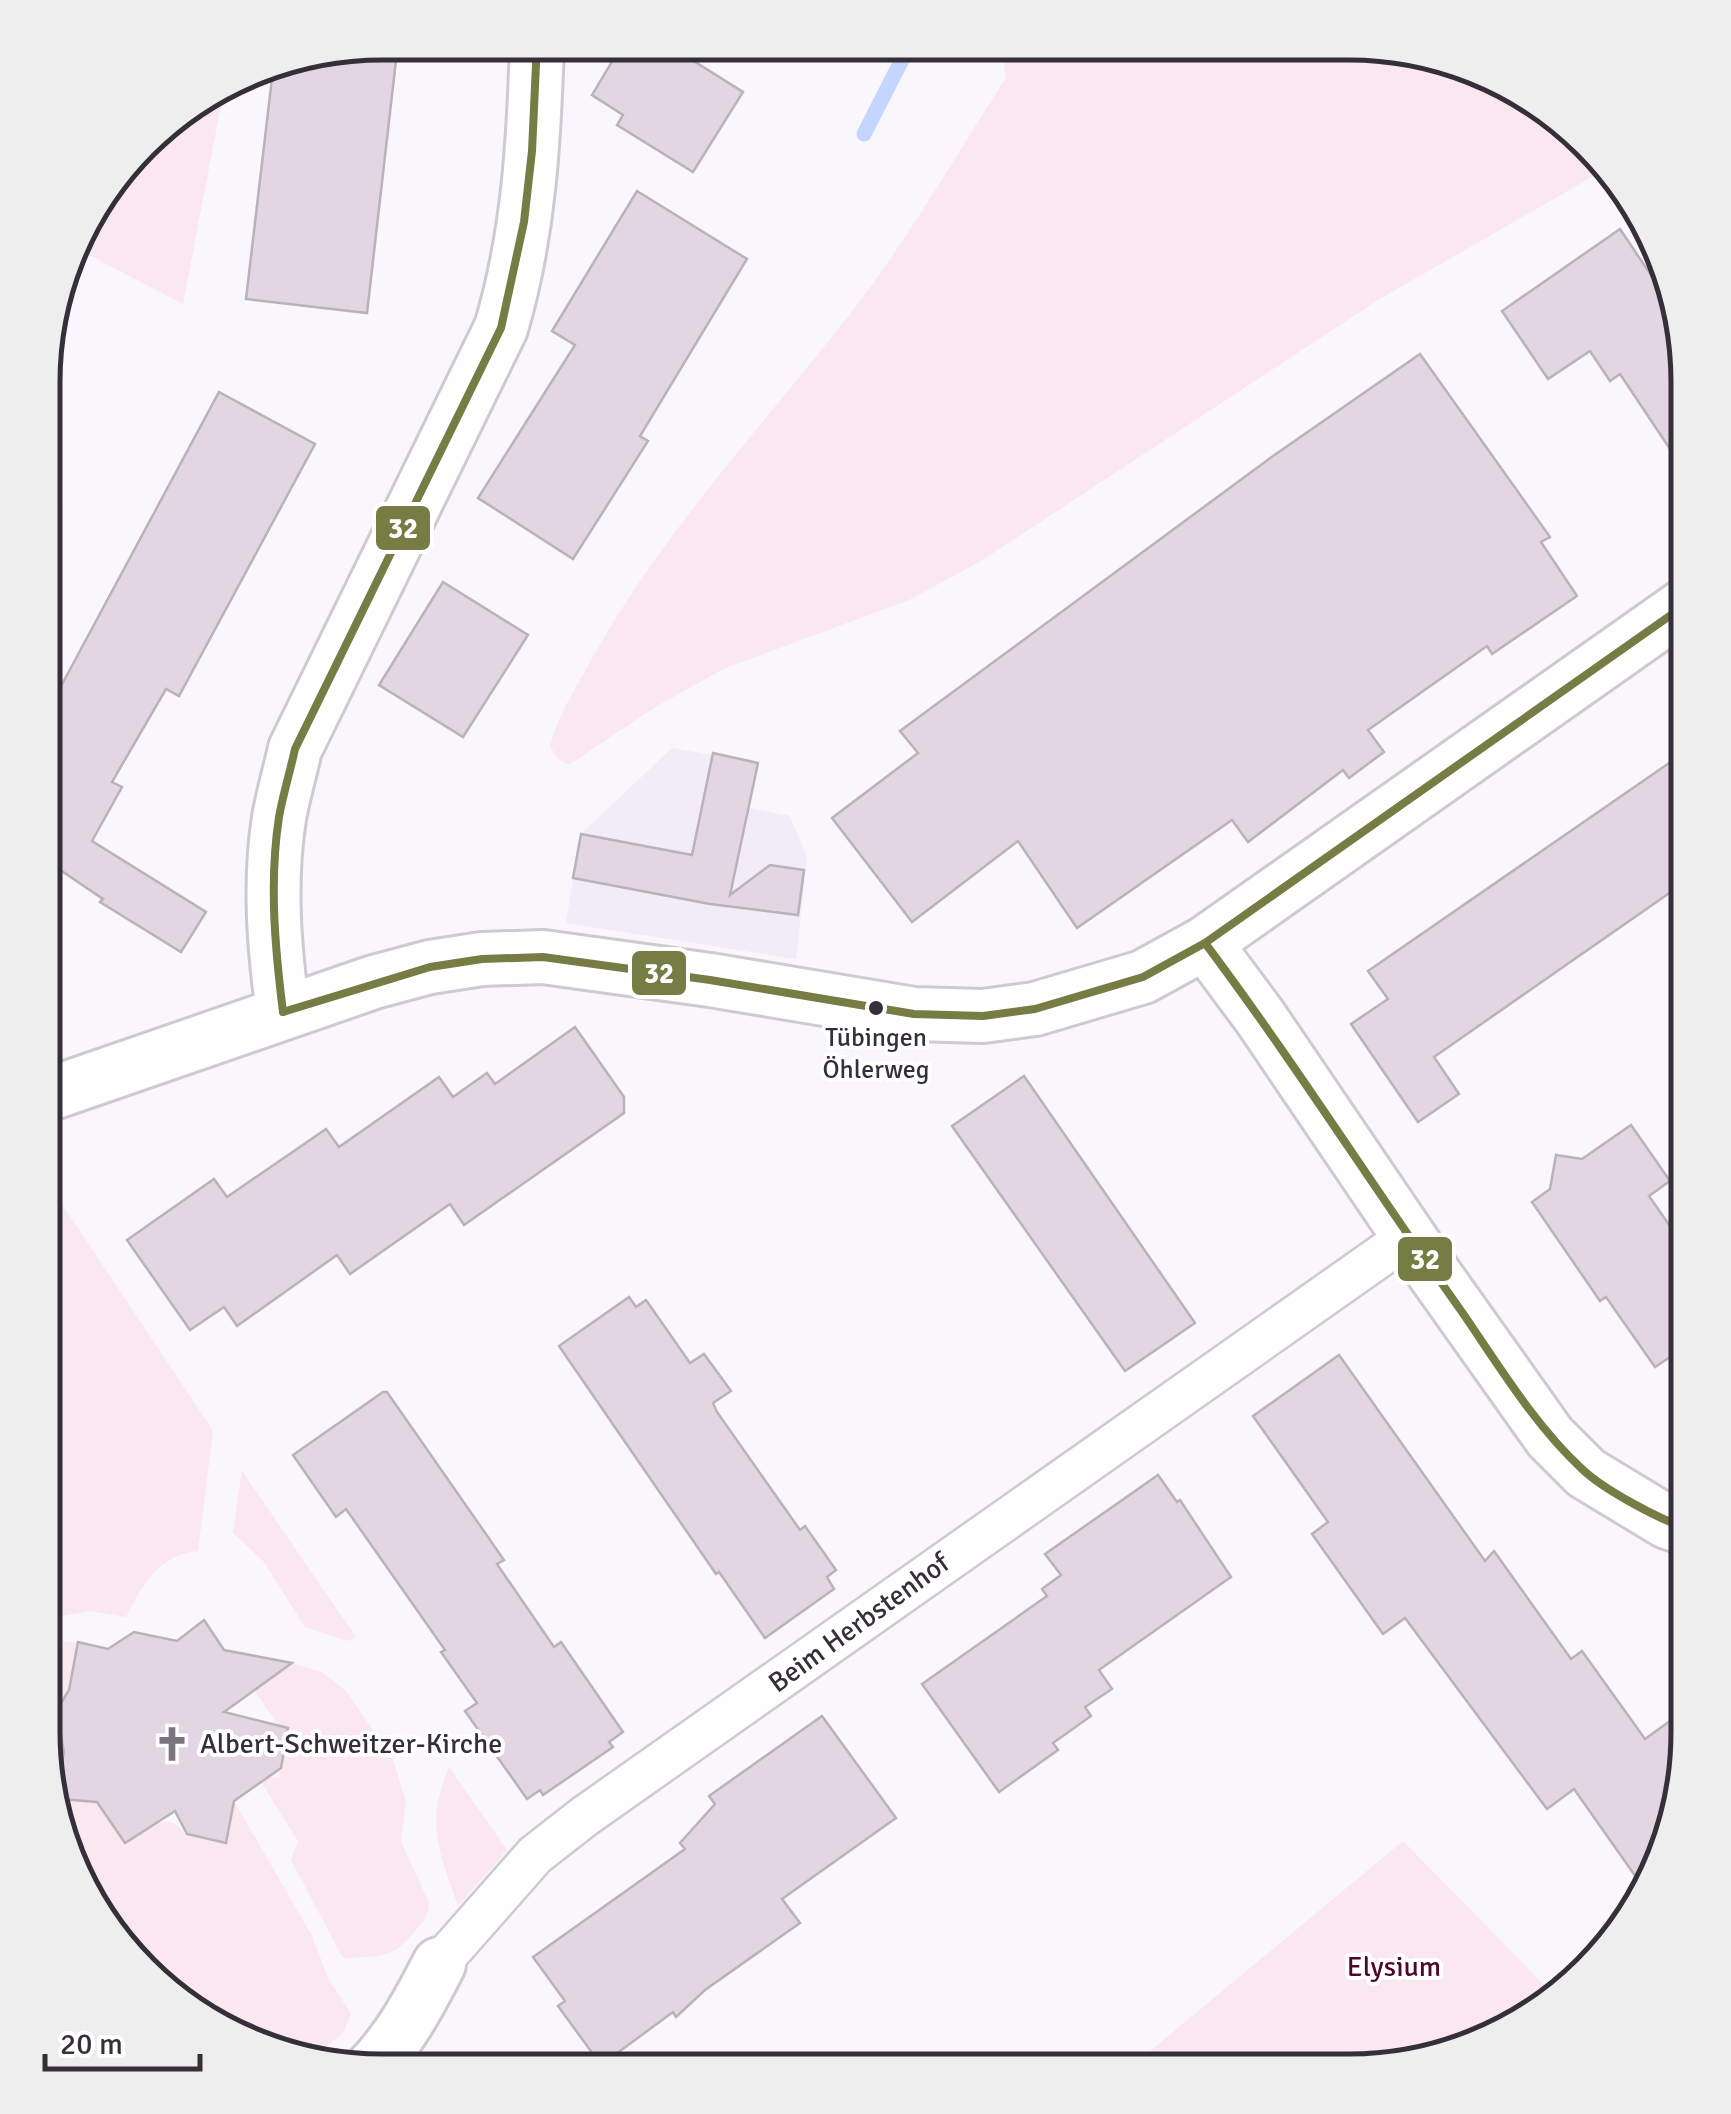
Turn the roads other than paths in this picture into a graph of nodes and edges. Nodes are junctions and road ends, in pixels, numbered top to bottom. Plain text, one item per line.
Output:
1 (536, 61) edge
2 (1671, 615) edge
3 (1205, 944) junction
4 (283, 1012) junction
5 (60, 1090) edge
6 (1409, 1236) junction
7 (1670, 1523) edge
8 (439, 1964) joint
9 (387, 2053) edge

1 - 4 street
2 - 3 street
3 - 4 street
3 - 6 street
4 - 5 street
6 - 7 street
6 - 8 street, Beim Herbstenhof
8 - 9 street, Beim Herbstenhof

